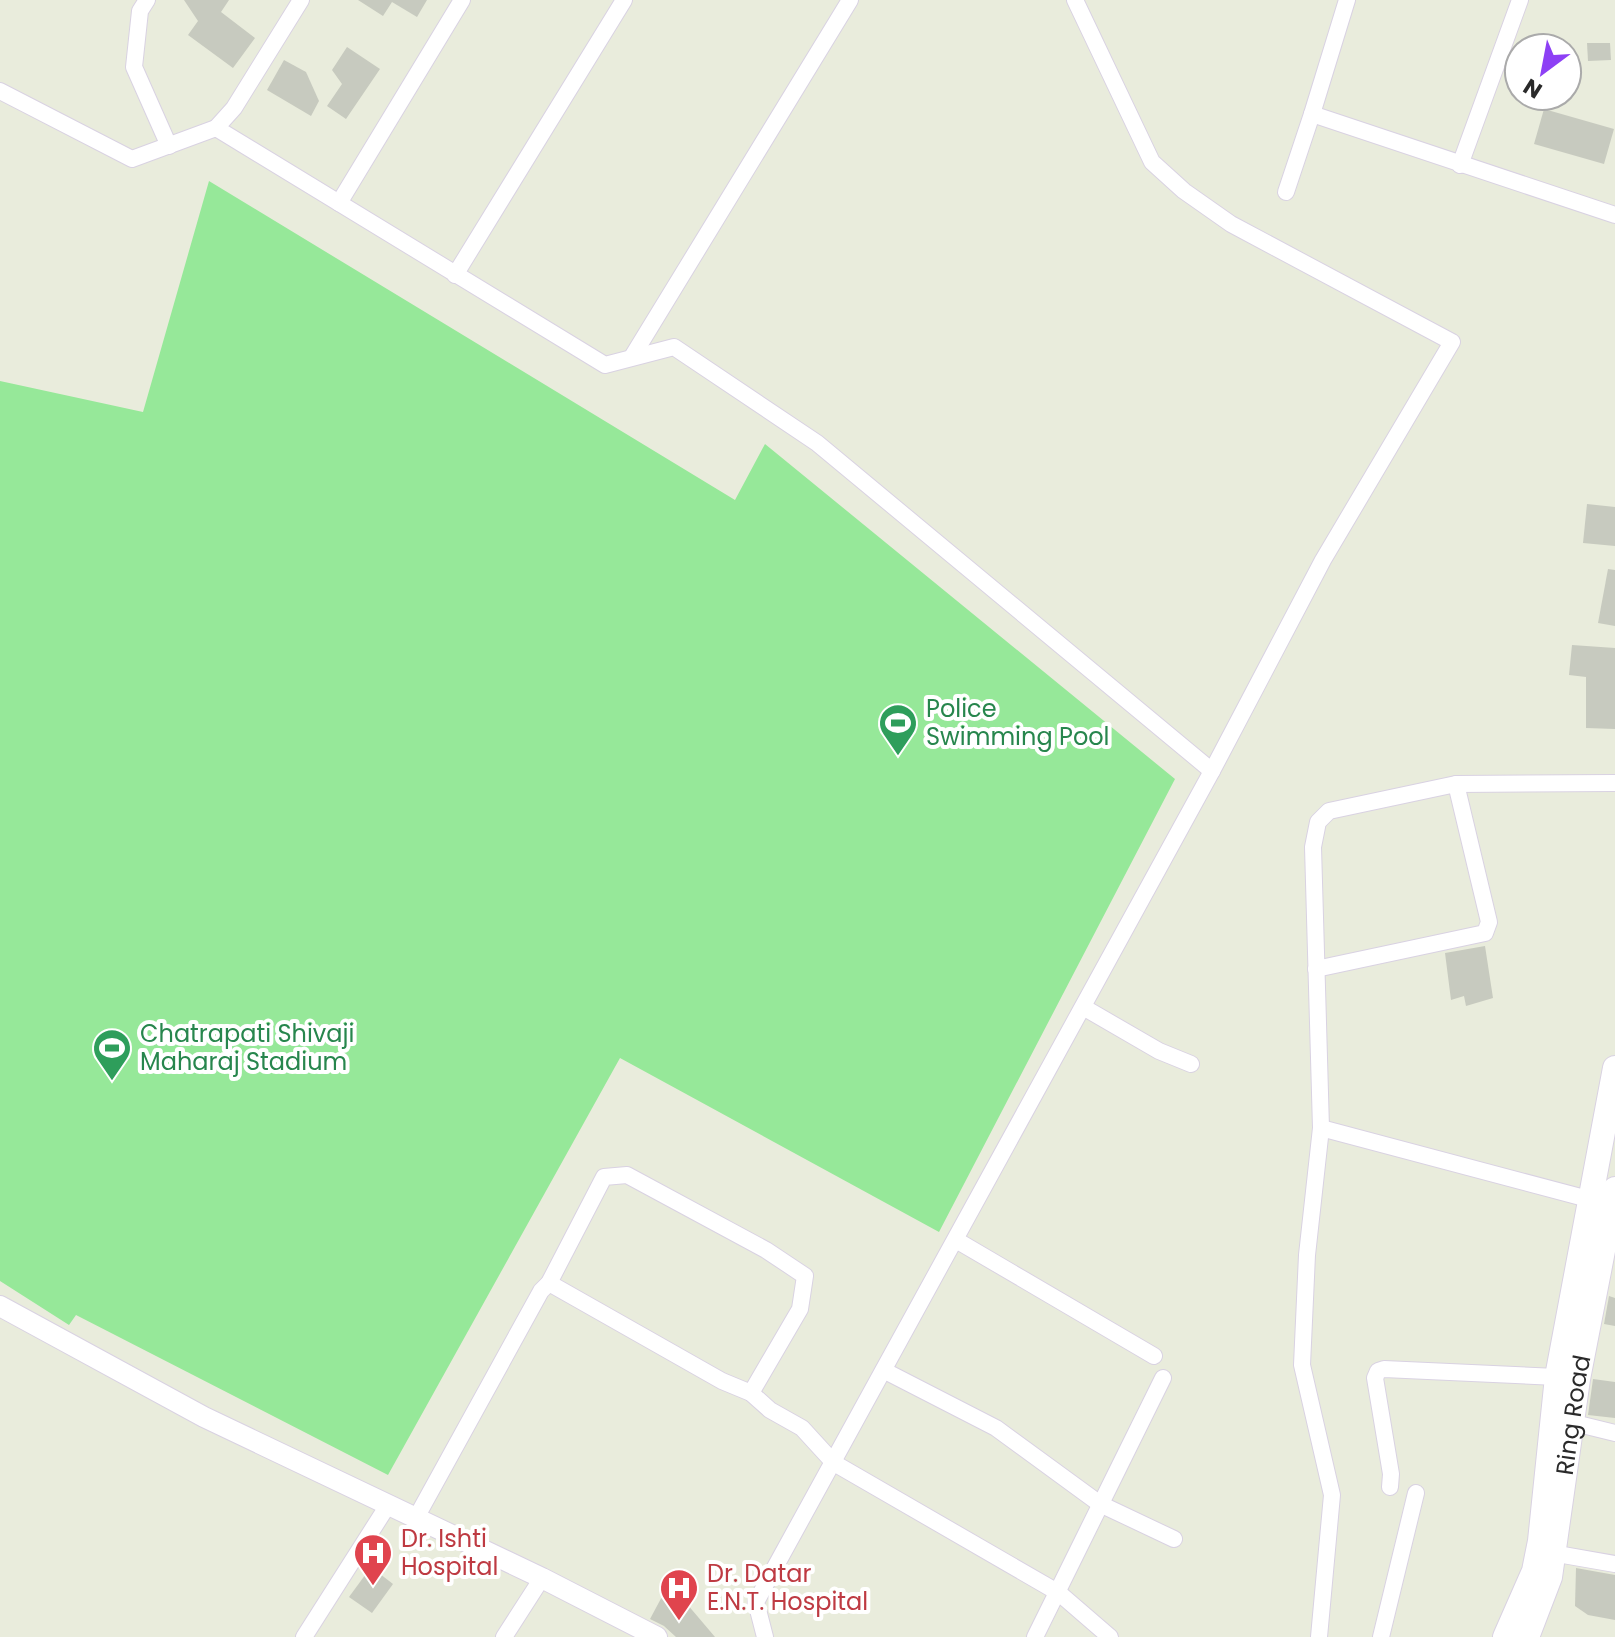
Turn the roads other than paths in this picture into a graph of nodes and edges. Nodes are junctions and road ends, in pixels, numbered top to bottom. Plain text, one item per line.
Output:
1 (147, 0) edge
2 (301, 0) edge
3 (462, 0) edge
4 (624, 0) edge
5 (850, 0) edge
6 (1075, 0) edge
7 (1347, 0) edge
8 (1520, 0) edge
9 (0, 91) edge
10 (1312, 114) junction
11 (216, 128) junction
12 (169, 146) junction
13 (1460, 165) junction
14 (1286, 192) dead end
15 (339, 203) junction
16 (1615, 215) edge
17 (455, 275) junction
18 (632, 357) junction
19 (1212, 771) junction
20 (1615, 783) edge
21 (1456, 784) junction
22 (1316, 969) junction
23 (1083, 1007) junction
24 (1191, 1064) dead end
25 (1615, 1068) edge
26 (1321, 1128) junction
27 (1609, 1134) edge
28 (1615, 1189) edge
29 (1592, 1200) junction
30 (956, 1240) junction
31 (549, 1283) junction
32 (0, 1306) edge
33 (1154, 1356) dead end
34 (885, 1371) junction
35 (1557, 1377) junction
36 (1163, 1378) dead end
37 (751, 1393) junction
38 (1563, 1420) junction
39 (1615, 1433) edge
40 (834, 1463) junction
41 (1390, 1487) dead end
42 (1416, 1493) dead end
43 (1100, 1504) junction
44 (388, 1505) junction
45 (416, 1518) junction
46 (1174, 1539) dead end
47 (1546, 1552) junction
48 (1615, 1564) edge
49 (542, 1578) junction
50 (1059, 1593) junction
51 (304, 1637) edge
52 (504, 1637) edge
53 (657, 1637) edge
54 (765, 1637) edge
55 (1035, 1637) edge
56 (1110, 1637) edge
57 (1319, 1637) edge
58 (1381, 1637) edge
59 (1505, 1637) edge
60 (1527, 1637) edge

1 - 12 street
2 - 11 street
3 - 15 street
4 - 17 street
5 - 18 street
6 - 19 street
7 - 10 street
8 - 13 street
9 - 12 street
10 - 13 street
10 - 14 street
11 - 12 street
11 - 15 street
13 - 16 street
15 - 17 street
17 - 18 street
18 - 19 street
19 - 23 street
20 - 21 street
21 - 22 street
21 - 22 street
22 - 26 street
23 - 24 street
23 - 30 street
25 - 27 main road
26 - 29 street
26 - 57 street
27 - 29 main road
28 - 38 main road, Ring Road
29 - 35 main road
30 - 33 street
30 - 34 street
31 - 37 street
31 - 37 street
31 - 45 street
32 - 44 street
34 - 40 street
34 - 43 street
35 - 38 main road
35 - 41 street
36 - 43 street
37 - 40 street
38 - 39 street
38 - 47 main road, Ring Road
40 - 50 street
40 - 54 street
42 - 58 street
43 - 46 street
43 - 50 street
44 - 45 street
44 - 51 street
45 - 49 street
47 - 48 street
47 - 59 main road
47 - 60 main road, Ring Road
49 - 52 street
49 - 53 street
50 - 55 street
50 - 56 street

